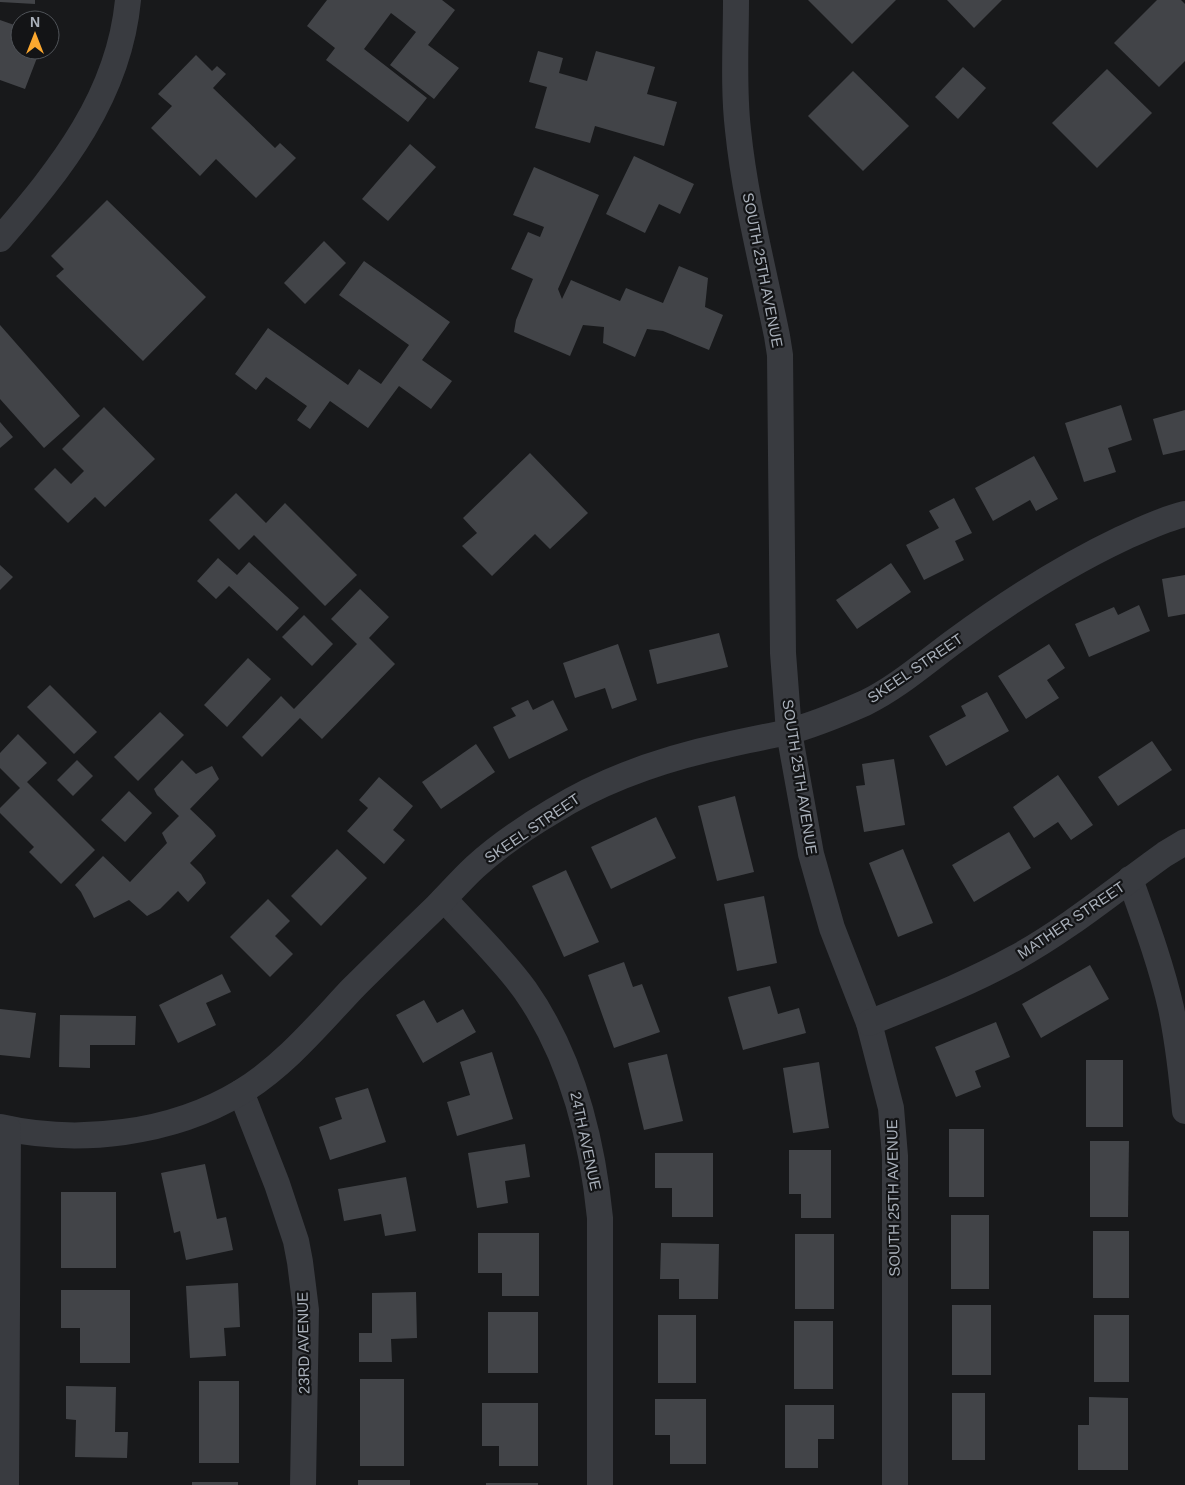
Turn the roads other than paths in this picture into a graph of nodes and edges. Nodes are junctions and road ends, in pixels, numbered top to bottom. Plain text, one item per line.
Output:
1 (128, 0) edge
2 (736, 0) edge
3 (0, 239) edge
4 (1185, 514) edge
5 (789, 732) junction
6 (1185, 842) edge
7 (1130, 879) junction
8 (444, 899) junction
9 (869, 1023) junction
10 (241, 1092) junction
11 (1185, 1111) edge
12 (4, 1128) edge
13 (6, 1485) edge
14 (303, 1485) edge
15 (600, 1485) edge
16 (895, 1485) edge

1 - 3 street
2 - 5 street, SOUTH 25TH AVENUE
4 - 5 street, SKEEL STREET
5 - 8 street, SKEEL STREET
5 - 9 street, SOUTH 25TH AVENUE
6 - 7 street, MATHER STREET
7 - 9 street, MATHER STREET
7 - 11 street
8 - 10 street, SKEEL STREET
8 - 15 street, 24TH AVENUE
9 - 16 street, SOUTH 25TH AVENUE
10 - 12 street, SKEEL STREET
10 - 14 street, 23RD AVENUE
12 - 13 street

